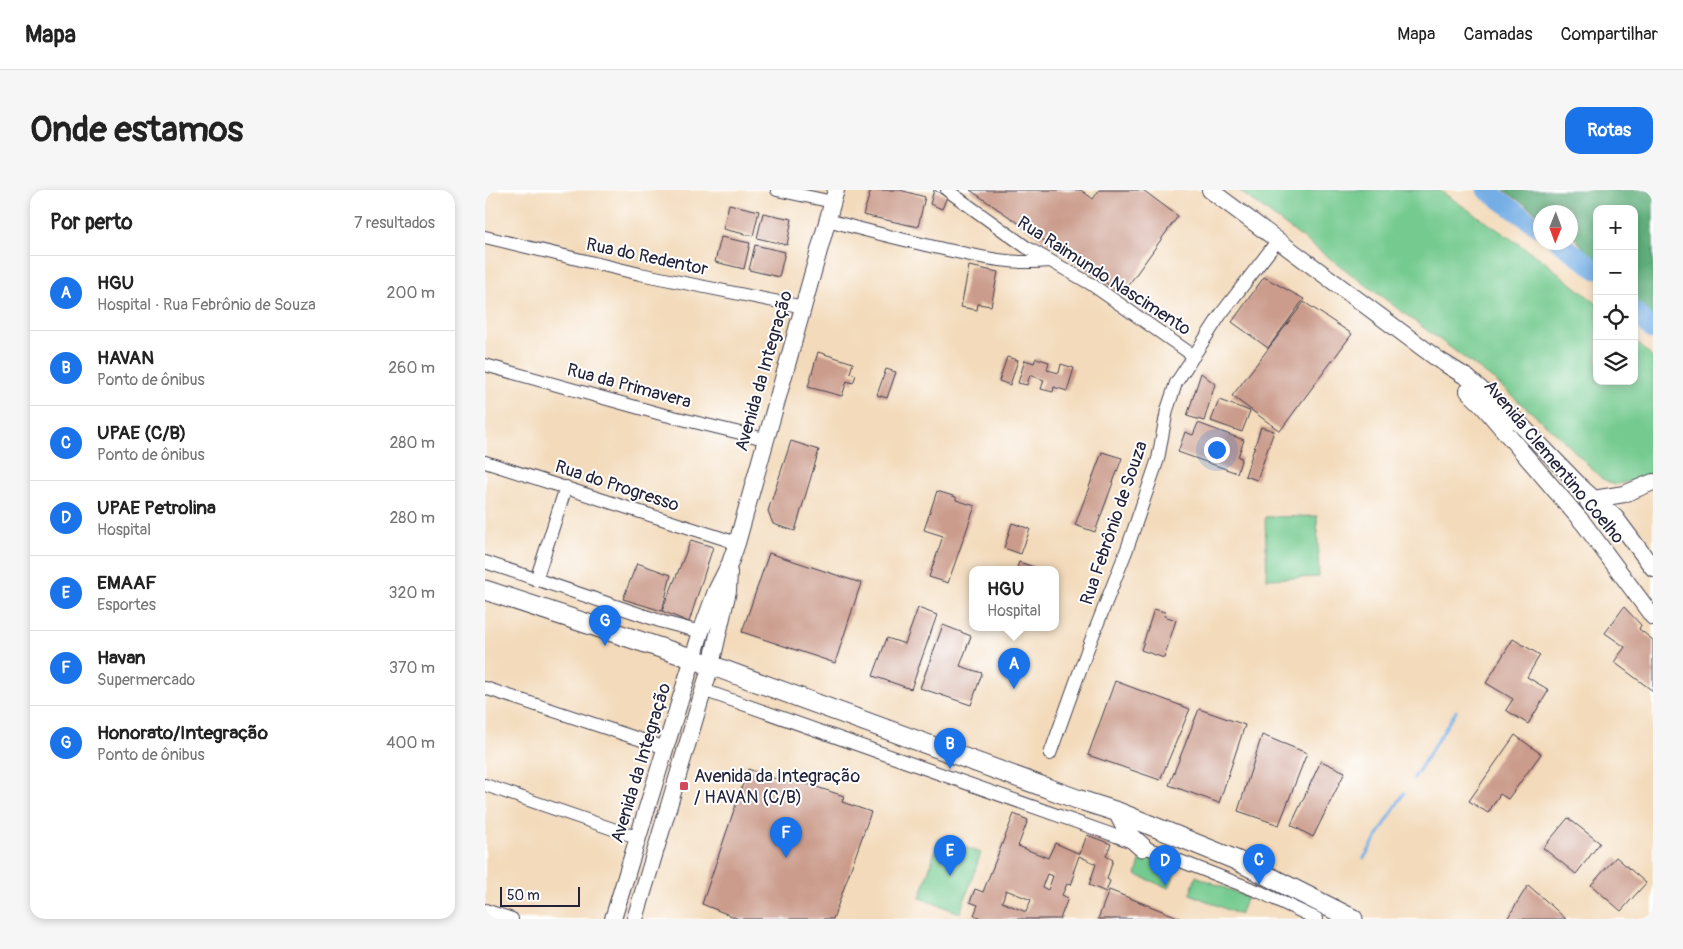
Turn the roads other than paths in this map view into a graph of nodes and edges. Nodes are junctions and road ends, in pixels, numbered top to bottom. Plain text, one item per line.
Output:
1 (777, 190) edge
2 (947, 190) edge
3 (1210, 190) edge
4 (835, 196) edge
5 (828, 220) junction
6 (485, 238) edge
7 (1278, 240) junction
8 (1049, 261) junction
9 (803, 307) junction
10 (1194, 356) junction
11 (1439, 360) junction
12 (485, 364) edge
13 (765, 440) junction
14 (485, 462) edge
15 (1653, 482) edge
16 (566, 487) junction
17 (1594, 499) junction
18 (1584, 524) junction
19 (737, 544) junction
20 (485, 562) edge
21 (730, 563) junction
22 (1653, 568) edge
23 (536, 580) junction
24 (485, 590) edge
25 (1653, 617) edge
26 (701, 632) junction
27 (702, 662) junction
28 (485, 688) edge
29 (703, 690) junction
30 (666, 748) junction
31 (1050, 754) dead end
32 (485, 785) edge
33 (1118, 812) junction
34 (639, 838) junction
35 (1142, 847) junction
36 (485, 910) edge
37 (511, 919) edge
38 (613, 919) edge
39 (635, 919) edge
40 (1317, 919) edge
41 (1353, 919) edge

1 - 4 street
2 - 8 street, Rua Raimundo Nascimento
3 - 7 main road, Avenida Clementino Coelho
4 - 5 main road, Avenida da Integração
5 - 8 street
5 - 9 main road, Avenida da Integração
6 - 9 street, Rua do Redentor
7 - 10 street, Rua Febrônio de Souza
7 - 11 main road, Avenida Clementino Coelho
8 - 10 street, Rua Raimundo Nascimento
9 - 13 main road, Avenida da Integração
10 - 31 street, Rua Febrônio de Souza
11 - 17 main road, Avenida Clementino Coelho
11 - 18 main road, Avenida Clementino Coelho
12 - 13 street, Rua da Primavera
13 - 19 main road, Avenida da Integração
14 - 16 street, Rua do Progresso
15 - 17 main road
16 - 19 street, Rua do Progresso
16 - 23 street
17 - 18 main road
17 - 22 main road, Avenida Clementino Coelho
18 - 25 main road, Avenida Clementino Coelho
19 - 21 main road, Avenida da Integração
20 - 23 street
21 - 26 main road, Avenida da Integração
21 - 27 main road, Avenida da Integração
23 - 26 street
24 - 27 highway
26 - 27 main road, Avenida da Integração
27 - 29 main road, Avenida da Integração
27 - 30 main road, Avenida da Integração
27 - 33 highway
28 - 30 street
29 - 35 street
29 - 39 main road, Avenida da Integração
30 - 34 main road, Avenida da Integração
32 - 34 street
33 - 35 highway
33 - 41 highway
34 - 38 main road, Avenida da Integração
35 - 40 street
36 - 37 street

